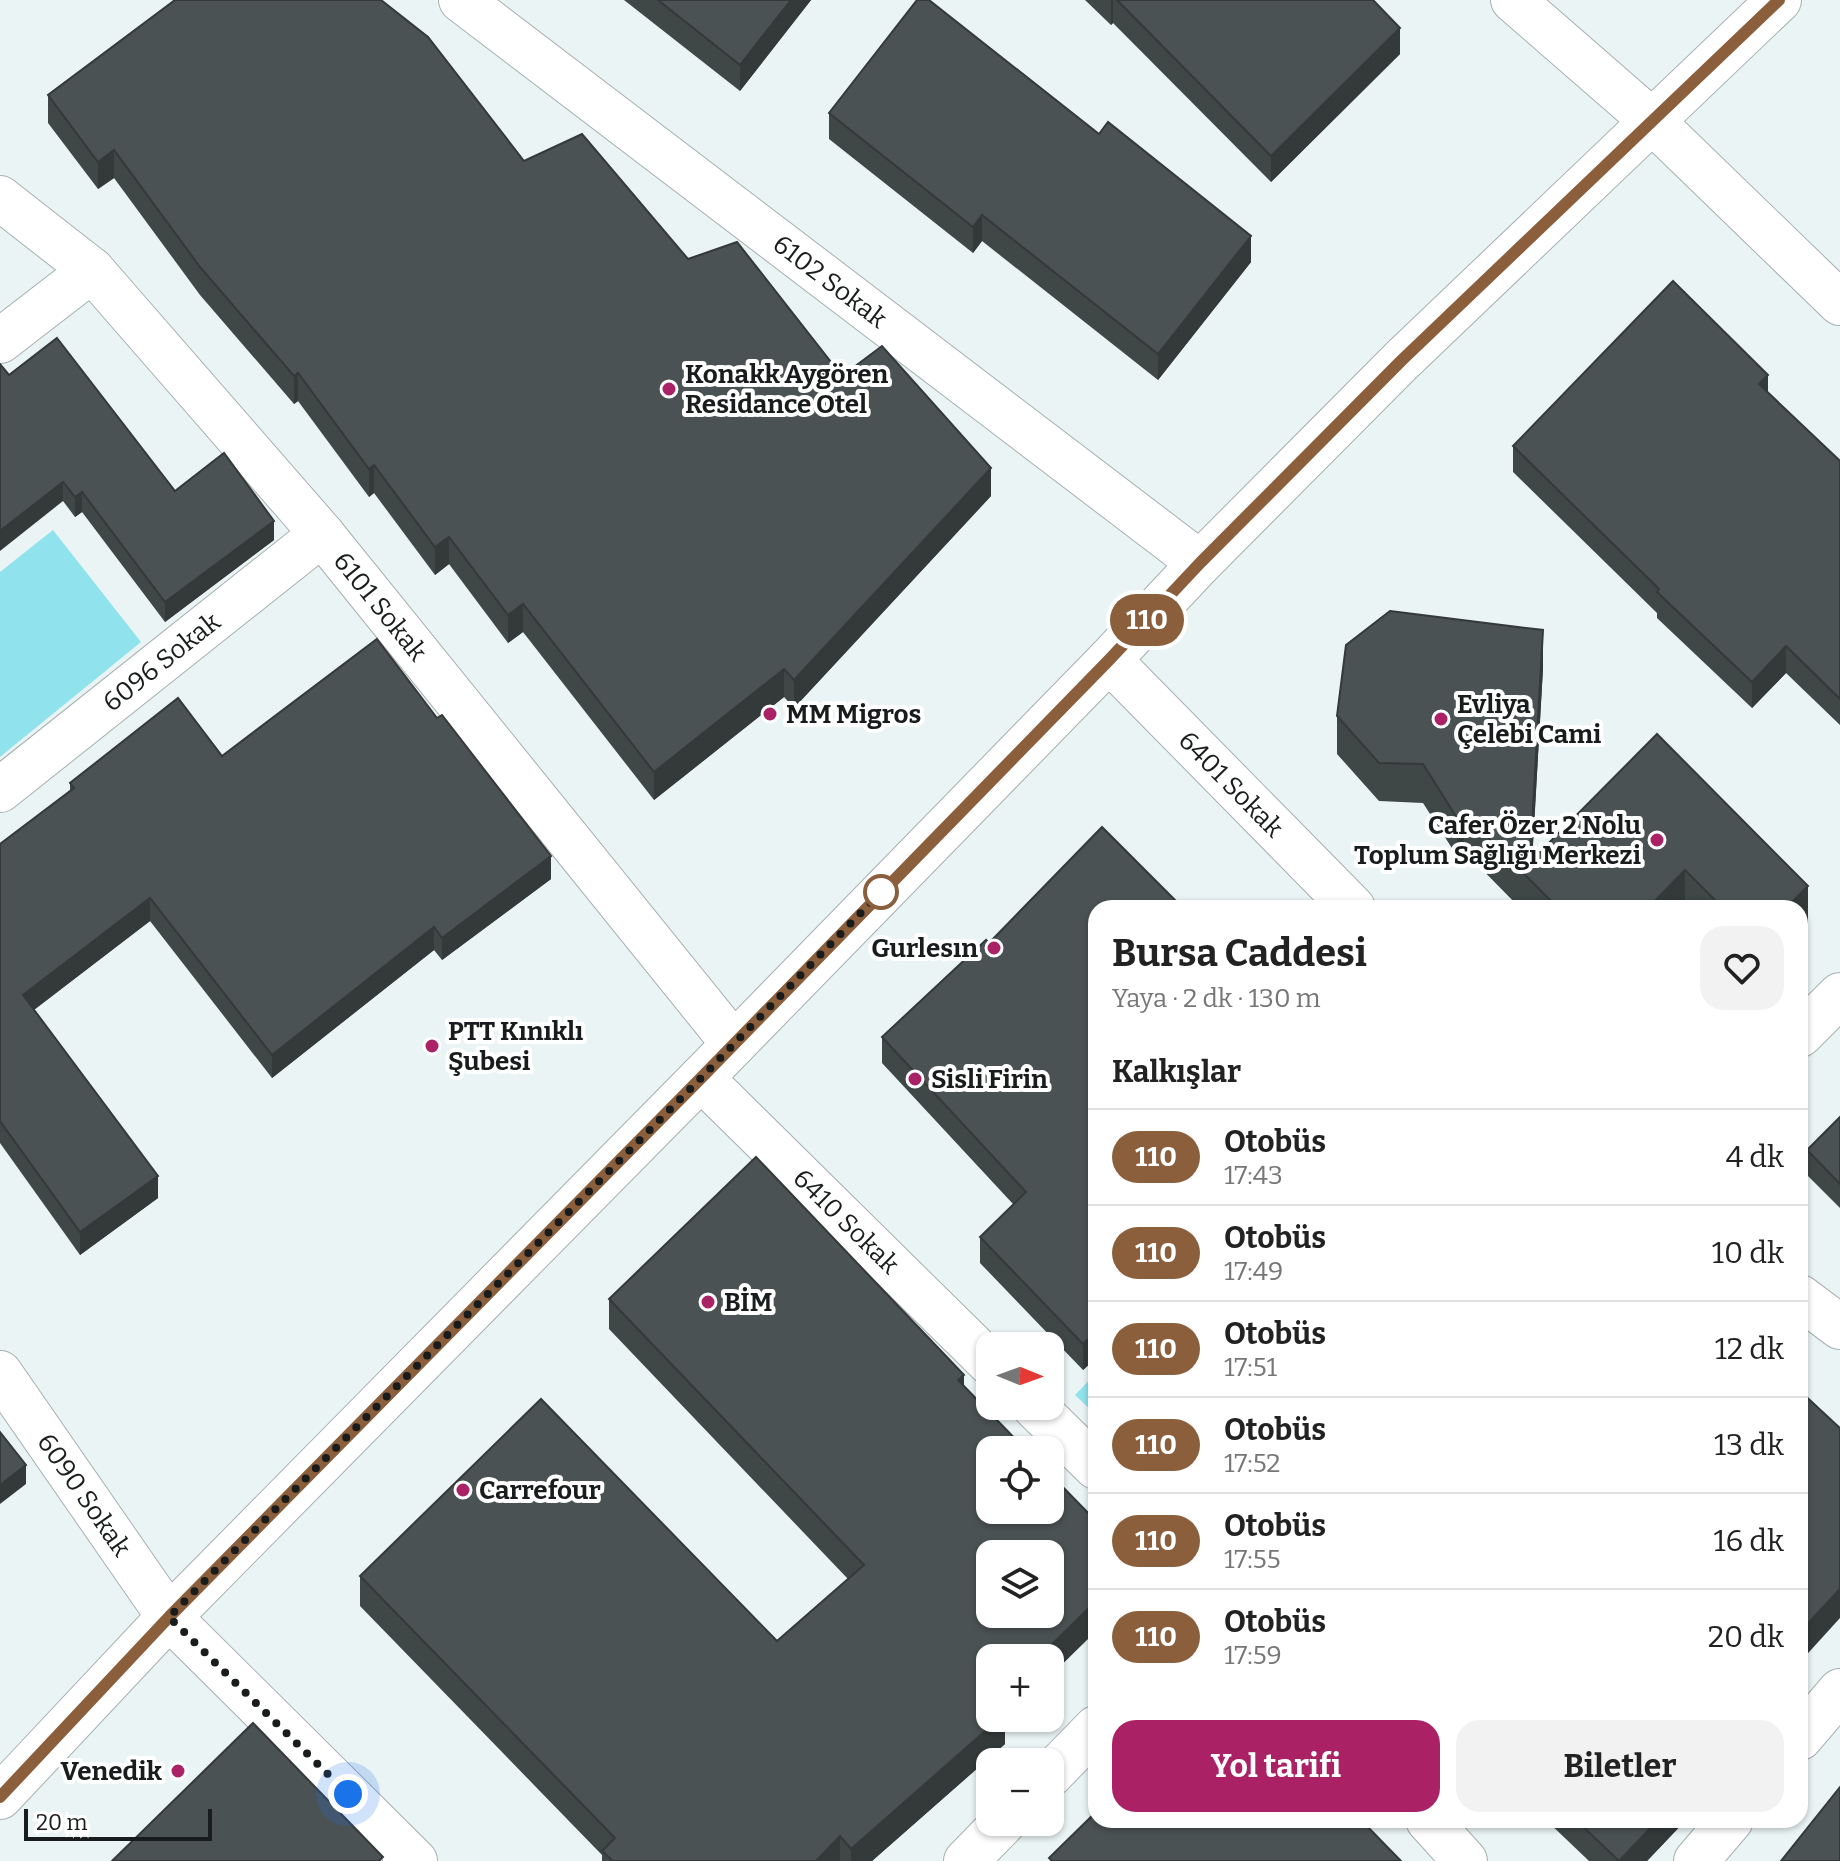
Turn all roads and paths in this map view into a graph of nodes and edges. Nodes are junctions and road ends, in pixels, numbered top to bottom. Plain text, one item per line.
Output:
1 (461, 0) edge
2 (1513, 0) edge
3 (1779, 0) edge
4 (1652, 121) junction
5 (0, 198) edge
6 (92, 270) junction
7 (1840, 303) edge
8 (0, 341) edge
9 (322, 534) junction
10 (1200, 563) junction
11 (1109, 660) junction
12 (0, 790) edge
13 (1345, 900) edge
14 (1840, 995) edge
15 (1808, 1027) edge
16 (733, 1043) junction
17 (701, 1078) junction
18 (1808, 1303) edge
19 (1840, 1327) edge
20 (976, 1349) edge
21 (0, 1373) edge
22 (1048, 1420) edge
23 (1088, 1459) edge
24 (169, 1617) junction
25 (1840, 1691) edge
26 (1808, 1729) edge
27 (1088, 1736) edge
28 (1064, 1761) edge
29 (0, 1797) edge
30 (1435, 1828) edge
31 (1724, 1828) edge
32 (990, 1836) edge
33 (415, 1861) edge
34 (966, 1861) edge
35 (1465, 1861) edge
36 (1696, 1861) edge

1 - 10 street, 6102 Sokak
2 - 4 street
3 - 4 street
4 - 7 street
4 - 10 street
5 - 6 street, 6101 Sokak
6 - 8 street
6 - 9 street, 6101 Sokak
9 - 12 street, 6096 Sokak
9 - 16 street, 6101 Sokak
10 - 11 street
11 - 13 street, 6401 Sokak
11 - 16 street
14 - 15 street
16 - 17 street
17 - 20 street, 6410 Sokak
17 - 24 street
18 - 19 street
21 - 24 street, 6090 Sokak
22 - 23 street
24 - 29 street
24 - 33 street, 6090 Sokak
25 - 26 street
27 - 28 street
30 - 35 street
31 - 36 street
32 - 34 street

